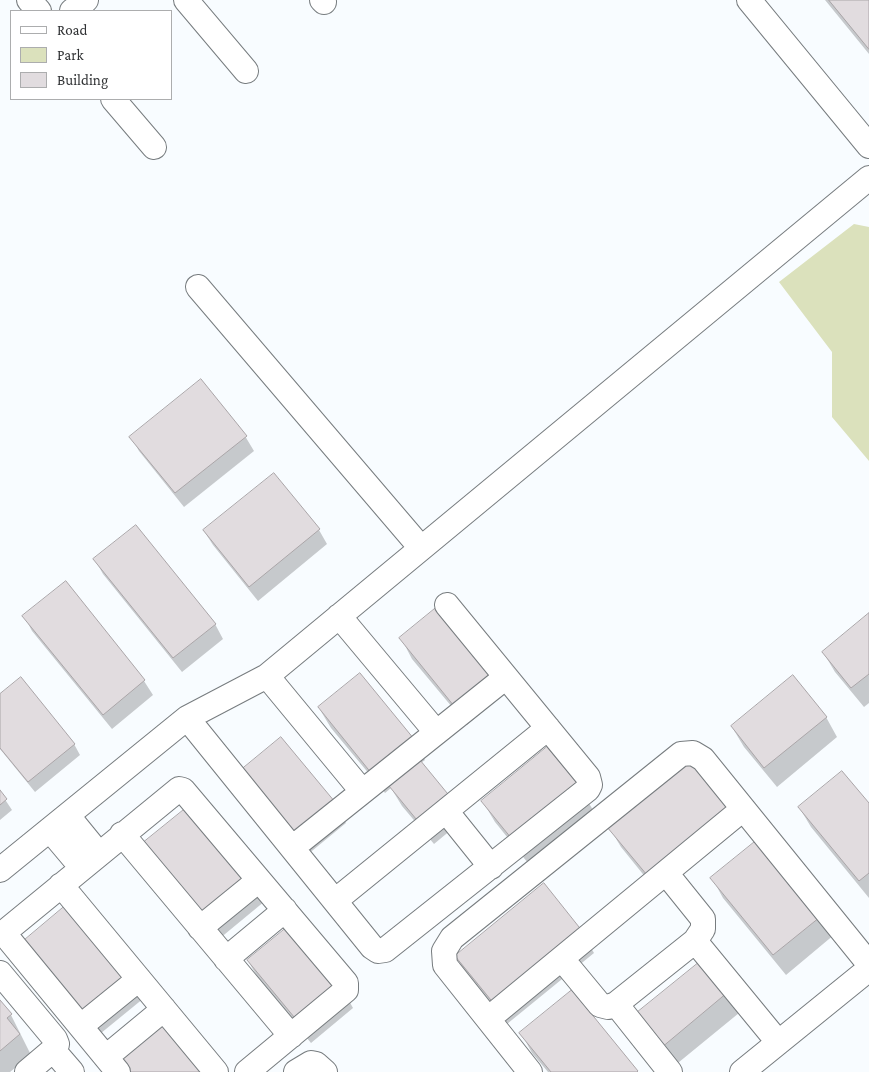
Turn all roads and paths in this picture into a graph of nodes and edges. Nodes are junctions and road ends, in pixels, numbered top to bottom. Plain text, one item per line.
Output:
1 (29, 0) edge
2 (86, 0) edge
3 (186, 0) edge
4 (749, 0) edge
5 (38, 10) edge
6 (73, 10) edge
7 (246, 71) dead end
8 (114, 100) edge
9 (869, 146) edge
10 (154, 147) dead end
11 (869, 178) edge
12 (198, 287) dead end
13 (421, 548) junction
14 (447, 605) dead end
15 (339, 616) junction
16 (267, 676) junction
17 (506, 677) junction
18 (187, 718) junction
19 (548, 728) junction
20 (436, 732) junction
21 (362, 791) junction
22 (743, 809) junction
23 (446, 811) junction
24 (59, 823) junction
25 (122, 834) junction
26 (292, 848) junction
27 (90, 861) junction
28 (491, 867) junction
29 (0, 870) edge
30 (666, 873) junction
31 (259, 880) junction
32 (61, 885) junction
33 (336, 900) junction
34 (285, 910) junction
35 (200, 928) junction
36 (695, 941) junction
37 (226, 959) junction
38 (562, 959) junction
39 (869, 964) edge
40 (869, 969) edge
41 (0, 972) edge
42 (139, 979) junction
43 (616, 1004) junction
44 (164, 1009) junction
45 (488, 1019) junction
46 (81, 1026) junction
47 (291, 1036) junction
48 (778, 1042) junction
49 (53, 1050) junction
50 (112, 1064) edge
51 (27, 1072) edge
52 (72, 1072) edge
53 (216, 1072) edge
54 (247, 1072) edge
55 (296, 1072) edge
56 (325, 1072) edge
57 (530, 1072) edge
58 (670, 1072) edge
59 (742, 1072) edge

1 - 5 street
2 - 6 street
3 - 7 street
4 - 9 street
8 - 10 street
11 - 13 street
12 - 13 street
13 - 15 street
14 - 17 street
15 - 16 street
15 - 20 street
16 - 18 street
16 - 21 street
17 - 19 street
17 - 20 street
18 - 24 street
18 - 26 street
19 - 23 street
19 - 28 street
20 - 21 street
21 - 26 street
22 - 30 street
22 - 39 street
22 - 45 street
23 - 28 street
23 - 33 street
24 - 27 street
24 - 29 street
25 - 27 street
25 - 31 street
25 - 35 street
26 - 33 street
27 - 32 street
28 - 33 street
30 - 36 street
30 - 38 street
31 - 34 street
31 - 35 street
32 - 42 street
32 - 46 street
34 - 37 street
34 - 47 street
35 - 37 street
36 - 43 street
36 - 48 street
37 - 47 street
38 - 43 street
38 - 45 street
40 - 48 street
41 - 49 street
42 - 44 street
42 - 46 street
43 - 58 street
44 - 50 street
44 - 53 street
45 - 57 street
46 - 50 street
47 - 54 street
48 - 59 street
49 - 51 street
49 - 52 street
55 - 56 street

